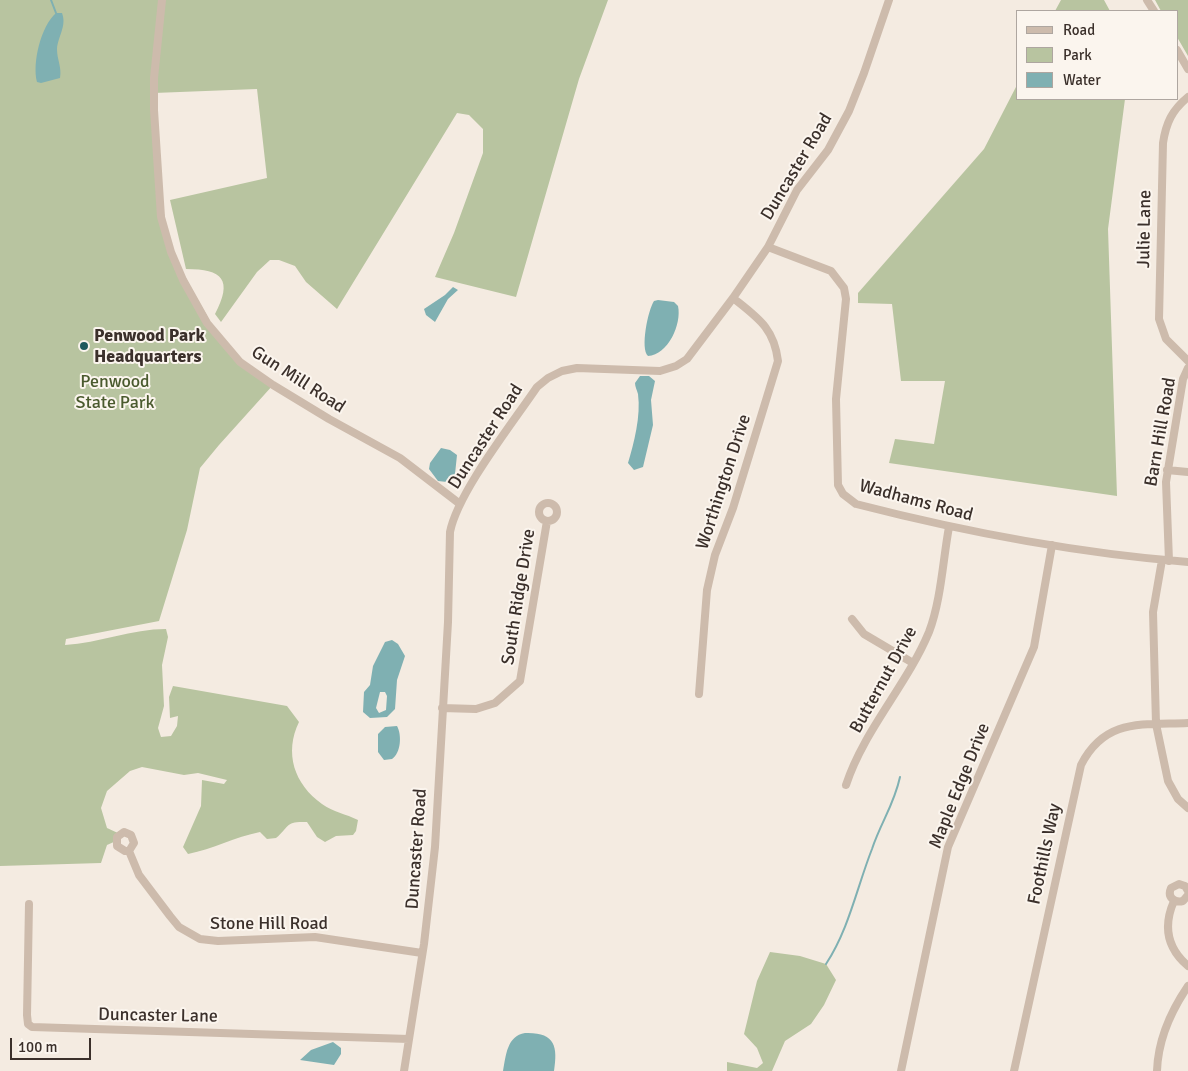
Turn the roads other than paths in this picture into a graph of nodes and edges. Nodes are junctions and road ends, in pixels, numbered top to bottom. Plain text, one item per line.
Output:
1 (162, 0) edge
2 (889, 0) edge
3 (1178, 52) edge
4 (1188, 69) edge
5 (1188, 97) edge
6 (768, 247) junction
7 (733, 298) junction
8 (1188, 361) edge
9 (1188, 368) edge
10 (1167, 470) junction
11 (1188, 472) edge
12 (460, 504) junction
13 (547, 521) dead end
14 (949, 527) junction
15 (1052, 545) junction
16 (1166, 560) junction
17 (1188, 562) edge
18 (852, 619) dead end
19 (912, 663) junction
20 (699, 694) dead end
21 (442, 708) junction
22 (1188, 723) edge
23 (1156, 724) junction
24 (846, 785) dead end
25 (1188, 808) edge
26 (129, 851) dead end
27 (1188, 891) edge
28 (1188, 895) edge
29 (1174, 901) junction
30 (29, 904) dead end
31 (422, 954) junction
32 (1188, 966) edge
33 (1188, 986) edge
34 (409, 1039) junction
35 (404, 1071) edge
36 (901, 1071) edge
37 (1014, 1071) edge
38 (1157, 1071) edge

1 - 12 street, Gun Mill Road
2 - 6 street, Duncaster Road
3 - 4 street
5 - 8 street, Julie Lane
6 - 7 street, Duncaster Road
6 - 14 street, Wadhams Road
7 - 12 street, Duncaster Road
7 - 20 street, Worthington Drive
9 - 10 street, Barn Hill Road
10 - 11 street
10 - 16 street, Barn Hill Road
12 - 21 street, Duncaster Road
13 - 21 street, South Ridge Drive
14 - 15 street, Wadhams Road
14 - 19 street, Butternut Drive
15 - 16 street, Wadhams Road
15 - 36 street, Maple Edge Drive
16 - 17 street, Wadhams Road
16 - 23 street, Barn Hill Road
18 - 19 street
19 - 24 street, Butternut Drive
21 - 31 street, Duncaster Road
22 - 23 street, Foothills Way
23 - 25 street, Barn Hill Road
23 - 37 street, Foothills Way
26 - 31 street, Stone Hill Road
27 - 29 street
28 - 29 street
29 - 32 street
30 - 34 street, Duncaster Lane
31 - 34 street, Duncaster Road
33 - 38 street
34 - 35 street, Duncaster Road

